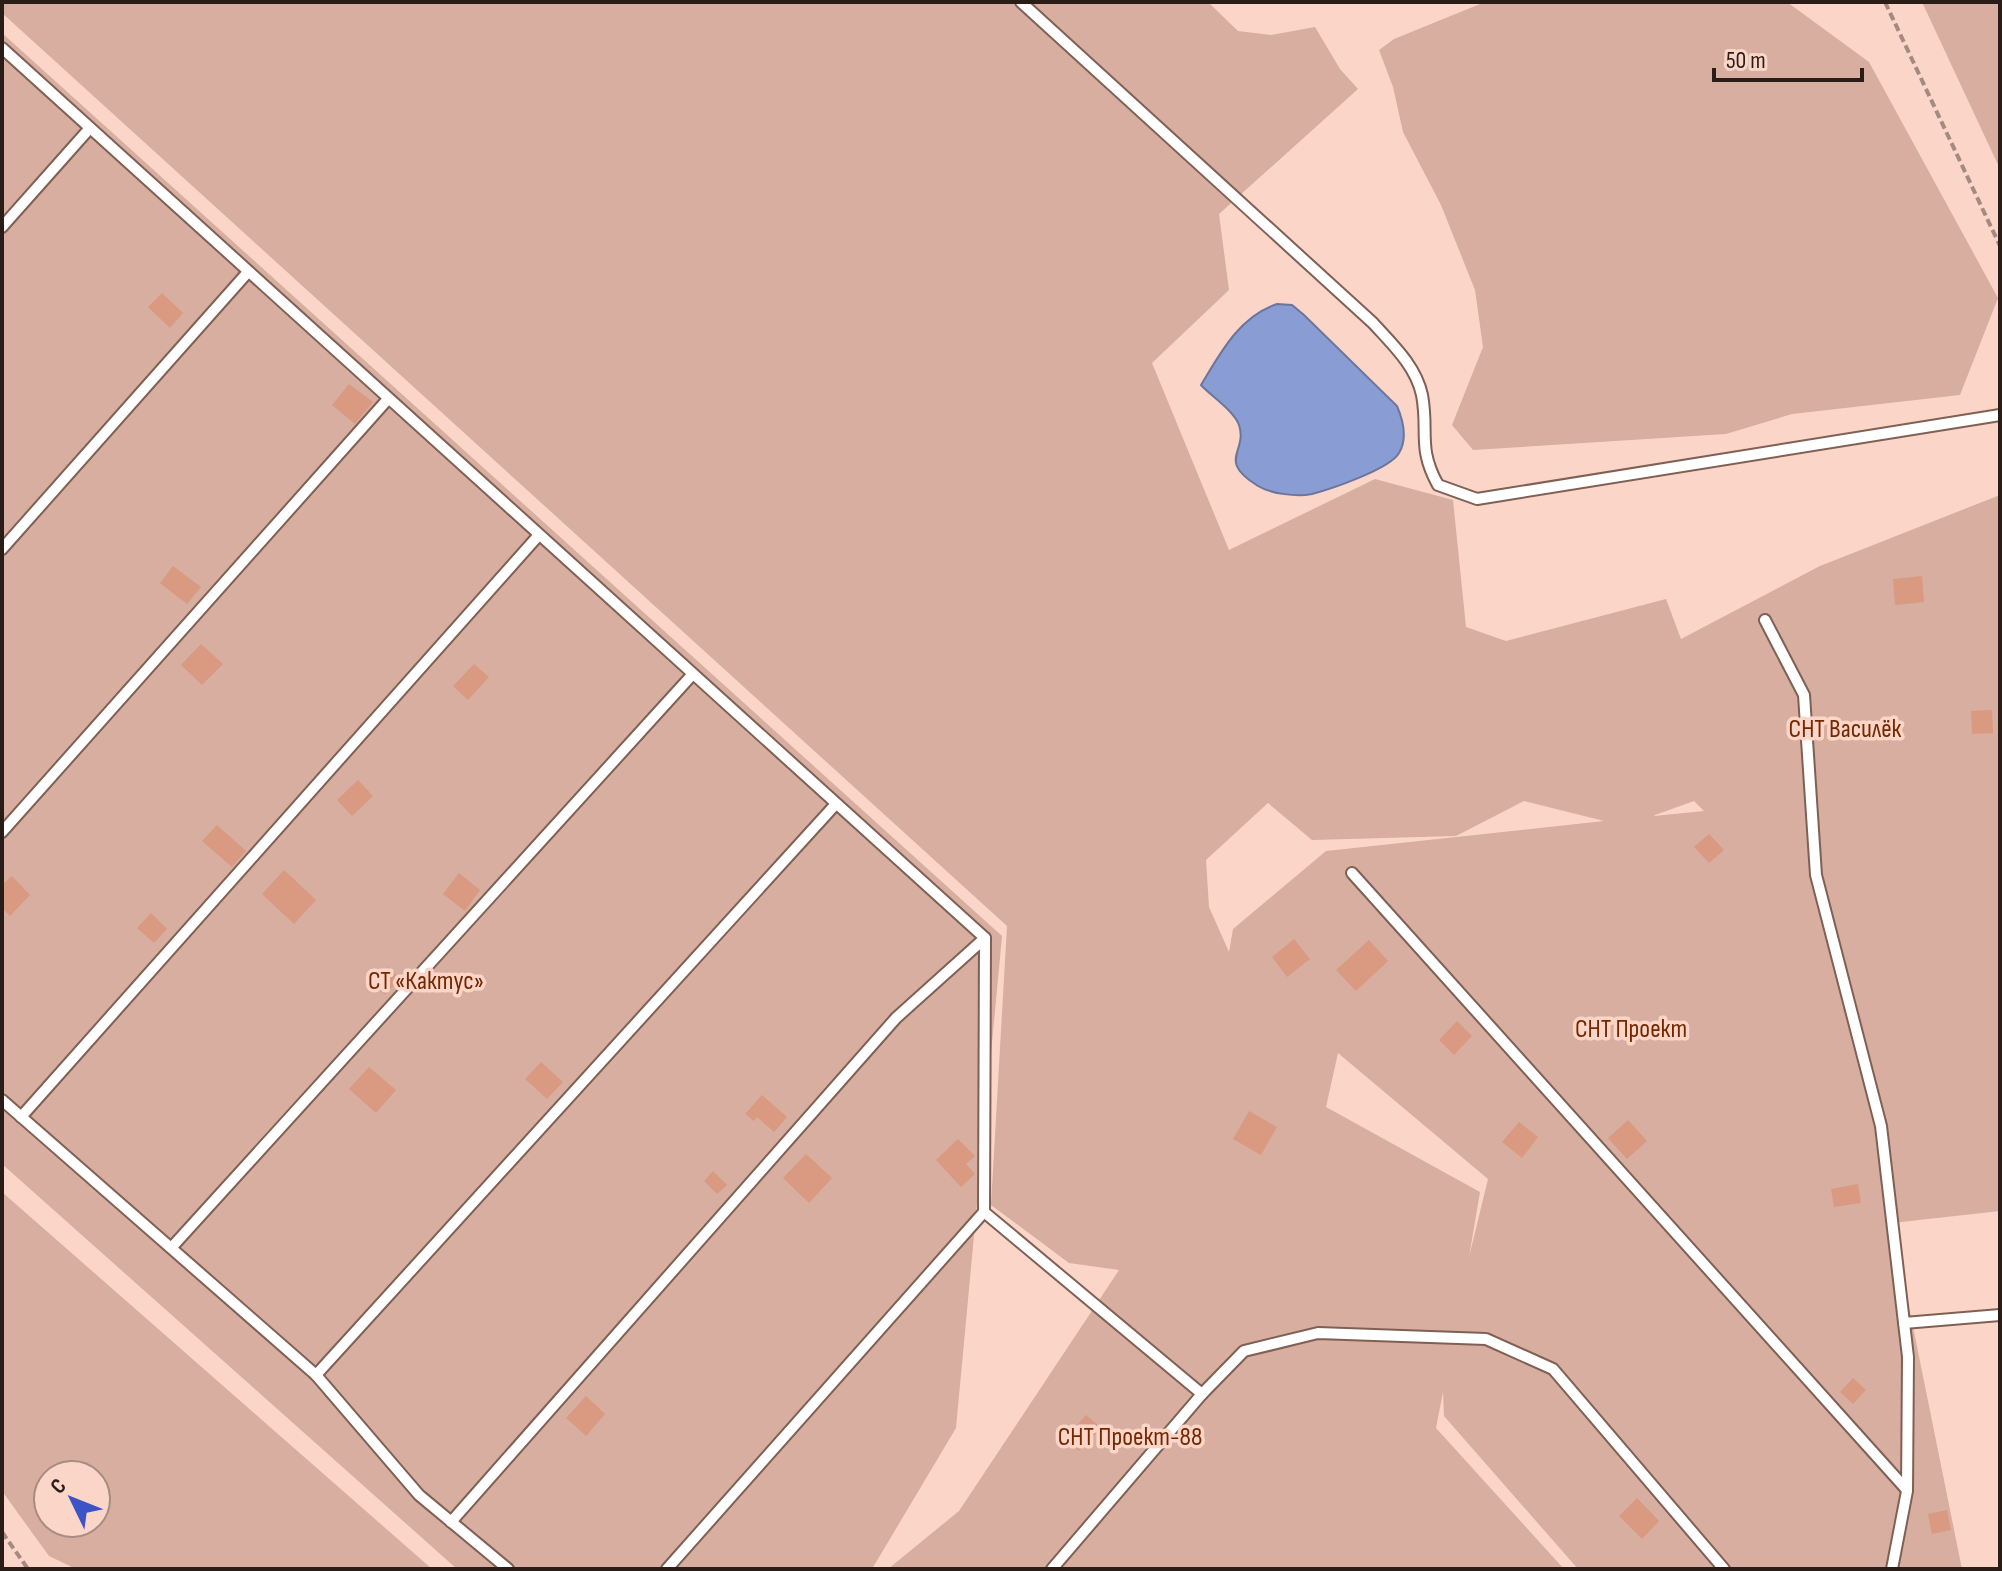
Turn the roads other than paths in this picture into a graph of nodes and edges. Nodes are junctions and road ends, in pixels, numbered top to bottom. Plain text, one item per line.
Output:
1 (1021, 2) edge
2 (2, 48) edge
3 (90, 128) junction
4 (2, 227) edge
5 (248, 272) junction
6 (388, 399) junction
7 (2000, 415) edge
8 (538, 536) junction
9 (2, 549) edge
10 (1765, 620) dead end
11 (692, 675) junction
12 (835, 805) junction
13 (2, 832) edge
14 (1352, 873) dead end
15 (985, 938) junction
16 (2, 1100) edge
17 (21, 1117) junction
18 (984, 1212) junction
19 (172, 1247) junction
20 (2000, 1315) edge
21 (1904, 1323) junction
22 (316, 1375) junction
23 (1202, 1394) junction
24 (1907, 1491) junction
25 (451, 1522) junction
26 (508, 1569) edge
27 (667, 1569) edge
28 (1052, 1569) edge
29 (1724, 1569) edge
30 (1892, 1569) edge

1 - 7 lane
2 - 3 lane
3 - 4 lane
3 - 5 lane
5 - 6 lane
5 - 9 lane
6 - 8 lane
6 - 13 lane
8 - 11 lane
8 - 17 lane
10 - 21 lane
11 - 12 lane
11 - 19 lane
12 - 15 lane
12 - 22 lane
14 - 24 lane
15 - 18 lane
15 - 25 lane
16 - 17 lane
17 - 19 lane
18 - 23 lane
18 - 27 lane
19 - 22 lane
20 - 21 lane
21 - 24 lane
22 - 25 lane
23 - 28 lane
23 - 29 lane
24 - 30 lane
25 - 26 lane

